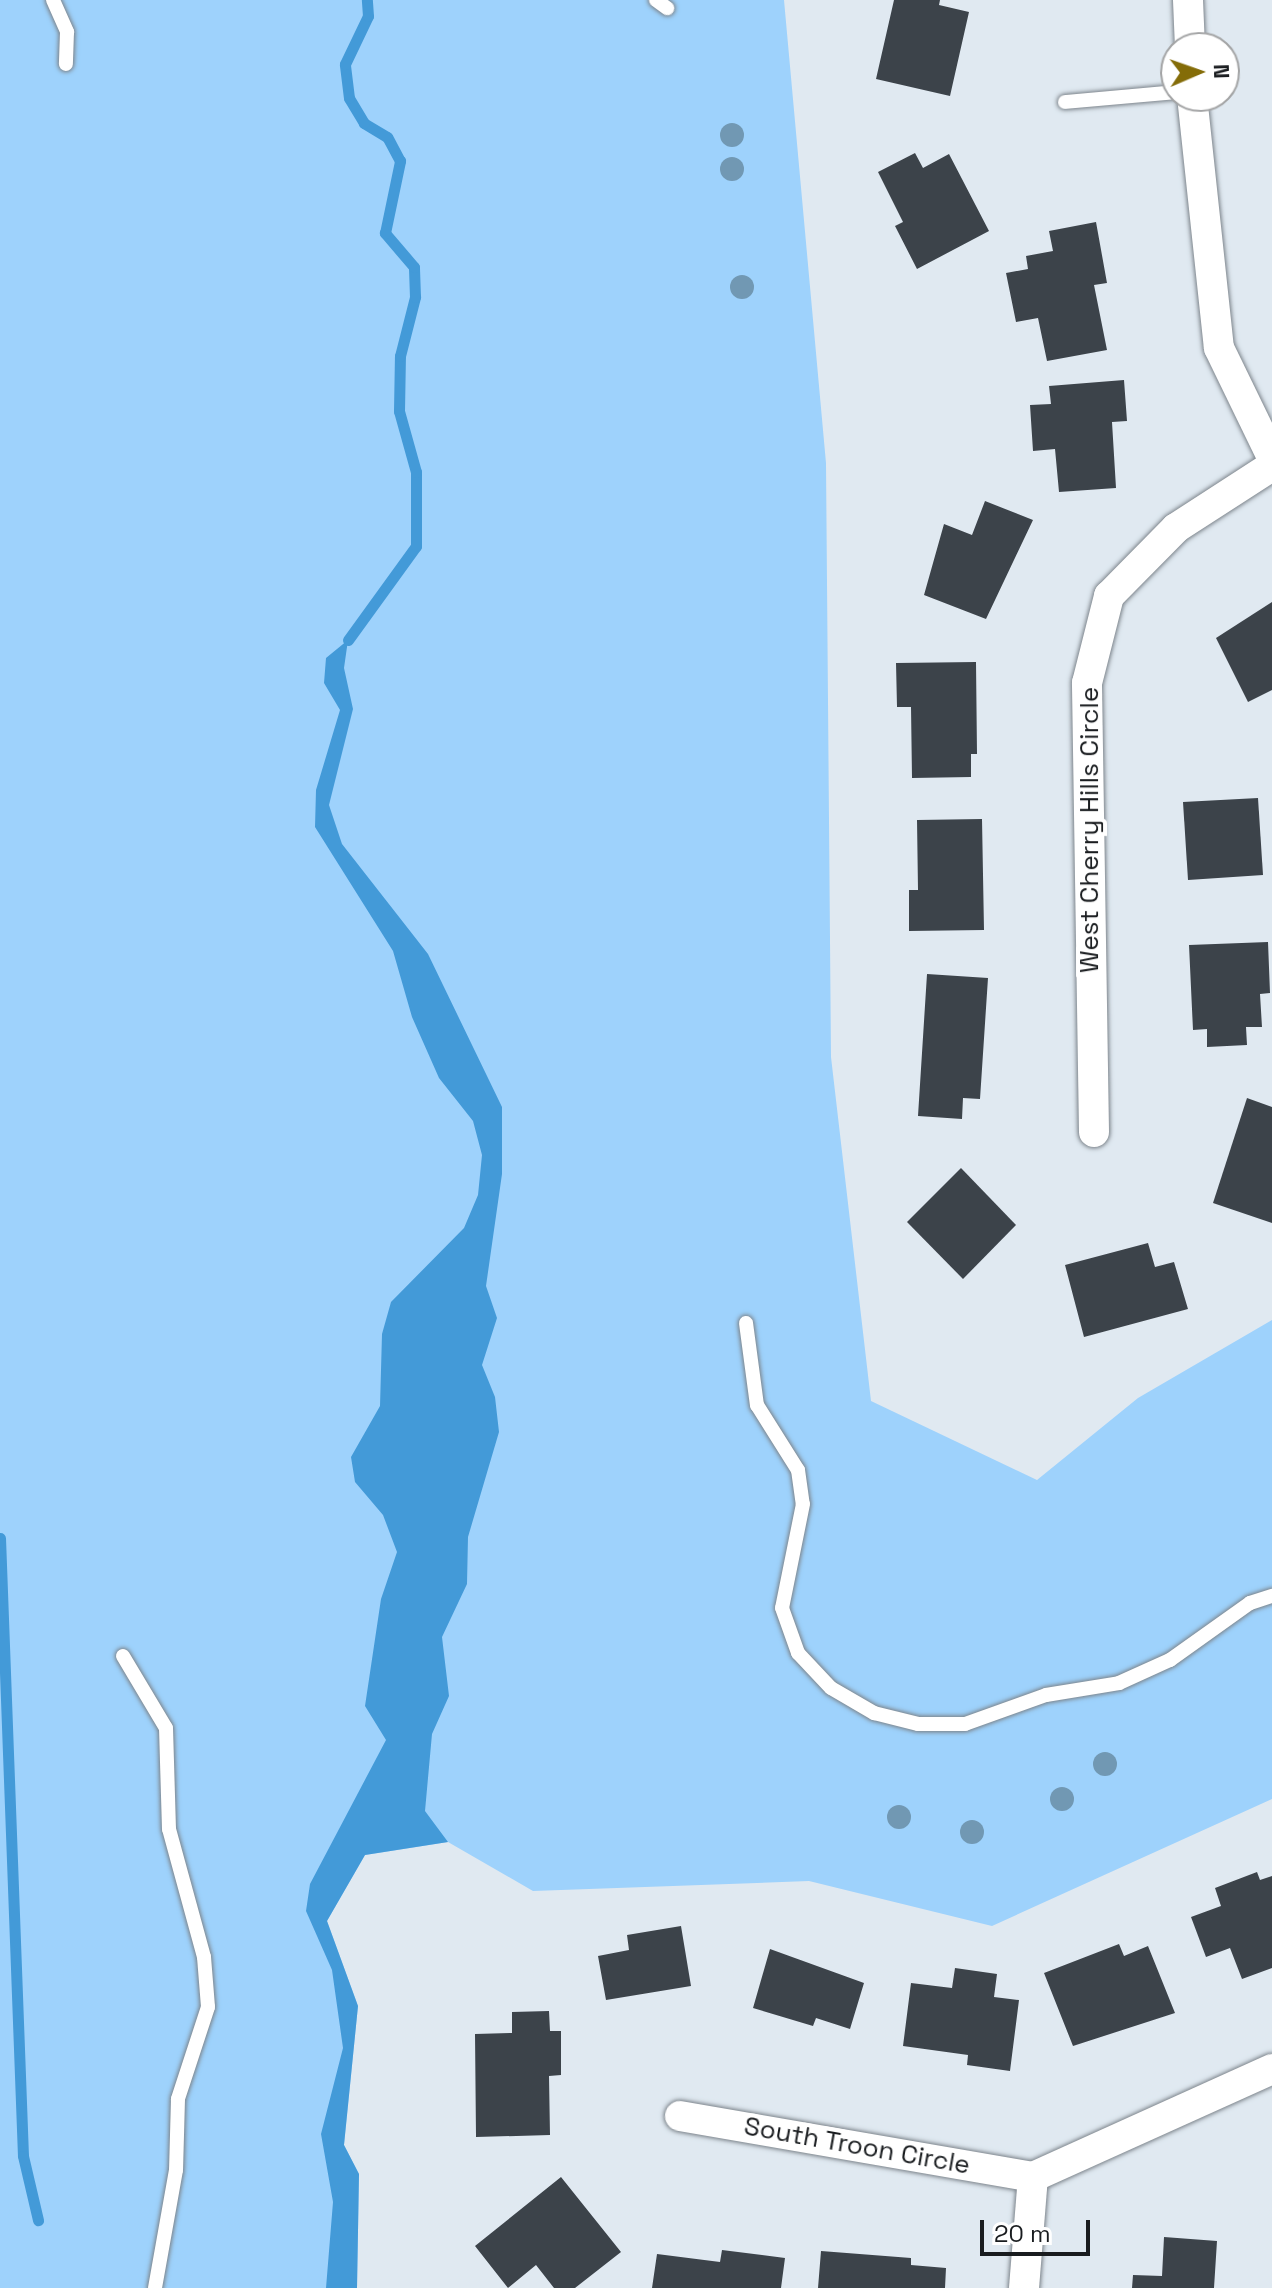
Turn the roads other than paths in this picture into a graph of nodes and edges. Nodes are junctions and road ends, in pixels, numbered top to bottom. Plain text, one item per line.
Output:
1 (53, 0) edge
2 (1188, 0) edge
3 (1189, 32) edge
4 (66, 64) dead end
5 (1160, 93) edge
6 (1065, 102) dead end
7 (1194, 112) edge
8 (1272, 457) edge
9 (1272, 466) edge
10 (1094, 1132) dead end
11 (746, 1323) dead end
12 (1272, 1596) edge
13 (123, 1656) dead end
14 (1272, 2069) edge
15 (680, 2116) dead end
16 (1033, 2177) junction
17 (155, 2288) edge
18 (1024, 2288) edge

1 - 4 lane
2 - 3 street
5 - 6 lane
7 - 8 street
9 - 10 street, West Cherry Hills Circle
11 - 12 lane
13 - 17 lane
14 - 16 street
15 - 16 street, South Troon Circle
16 - 18 street

